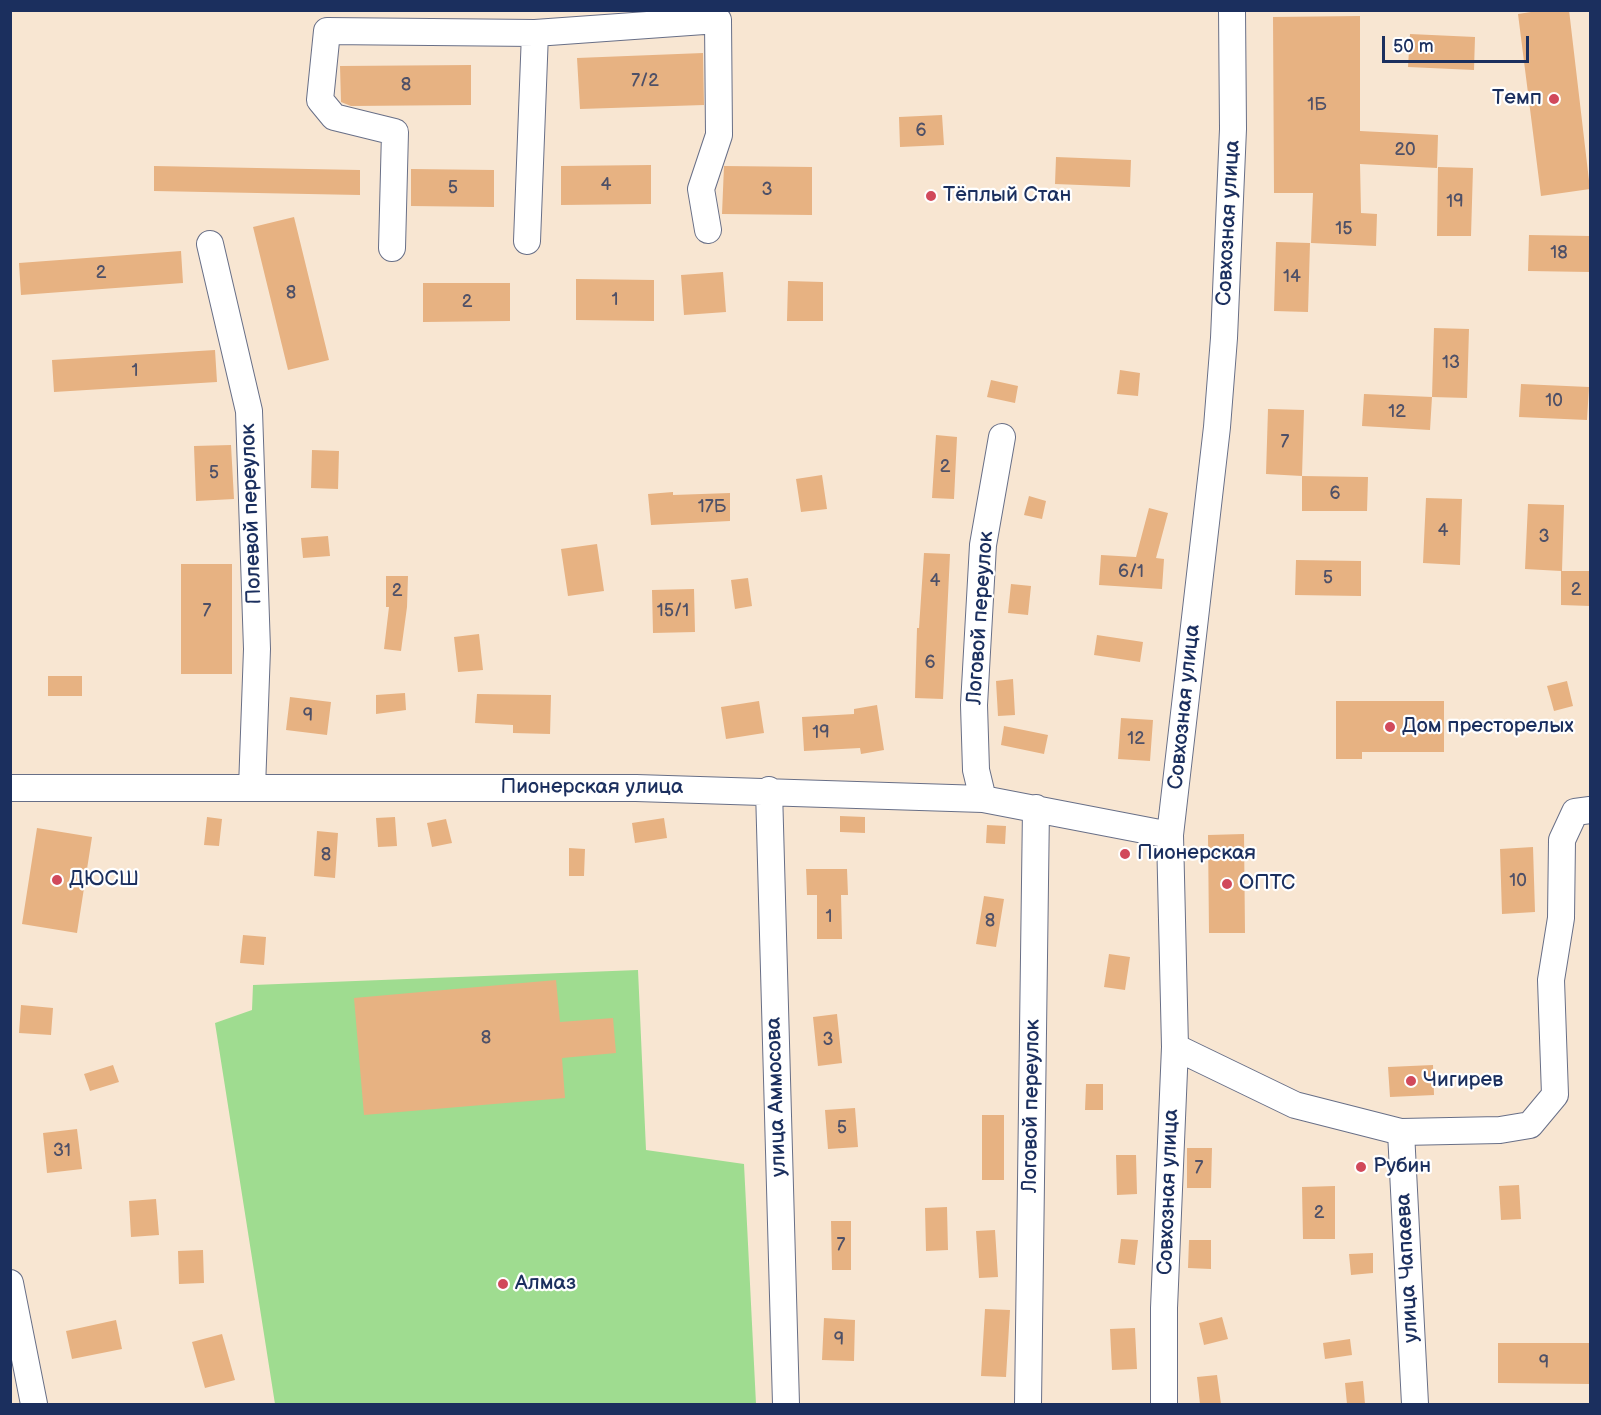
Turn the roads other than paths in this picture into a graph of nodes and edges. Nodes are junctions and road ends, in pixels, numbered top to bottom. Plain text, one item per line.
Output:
1 (1232, 10) edge
2 (535, 33) junction
3 (708, 230) dead end
4 (527, 241) dead end
5 (210, 244) dead end
6 (392, 248) dead end
7 (1002, 437) dead end
8 (10, 788) edge
9 (252, 788) junction
10 (769, 790) junction
11 (983, 799) junction
12 (1036, 808) junction
13 (1590, 810) edge
14 (1170, 835) junction
15 (1174, 1047) junction
16 (1401, 1132) junction
17 (10, 1283) edge
18 (34, 1404) edge
19 (786, 1404) edge
20 (1028, 1404) edge
21 (1164, 1404) edge
22 (1415, 1404) edge

1 - 14 street, Совхозная улица
2 - 3 street
2 - 4 street
2 - 6 street
5 - 9 street, Полевой переулок
7 - 11 street, Логовой переулок
8 - 9 street, Пионерская улица
9 - 10 street, Пионерская улица
10 - 11 street, Пионерская улица
10 - 19 street, улица Аммосова
11 - 12 street, Пионерская улица
12 - 14 street, Пионерская улица
12 - 20 street, Логовой переулок
13 - 16 street
14 - 15 street, Совхозная улица
15 - 16 street
15 - 21 street, Совхозная улица
16 - 22 street, улица Чапаева
17 - 18 street

